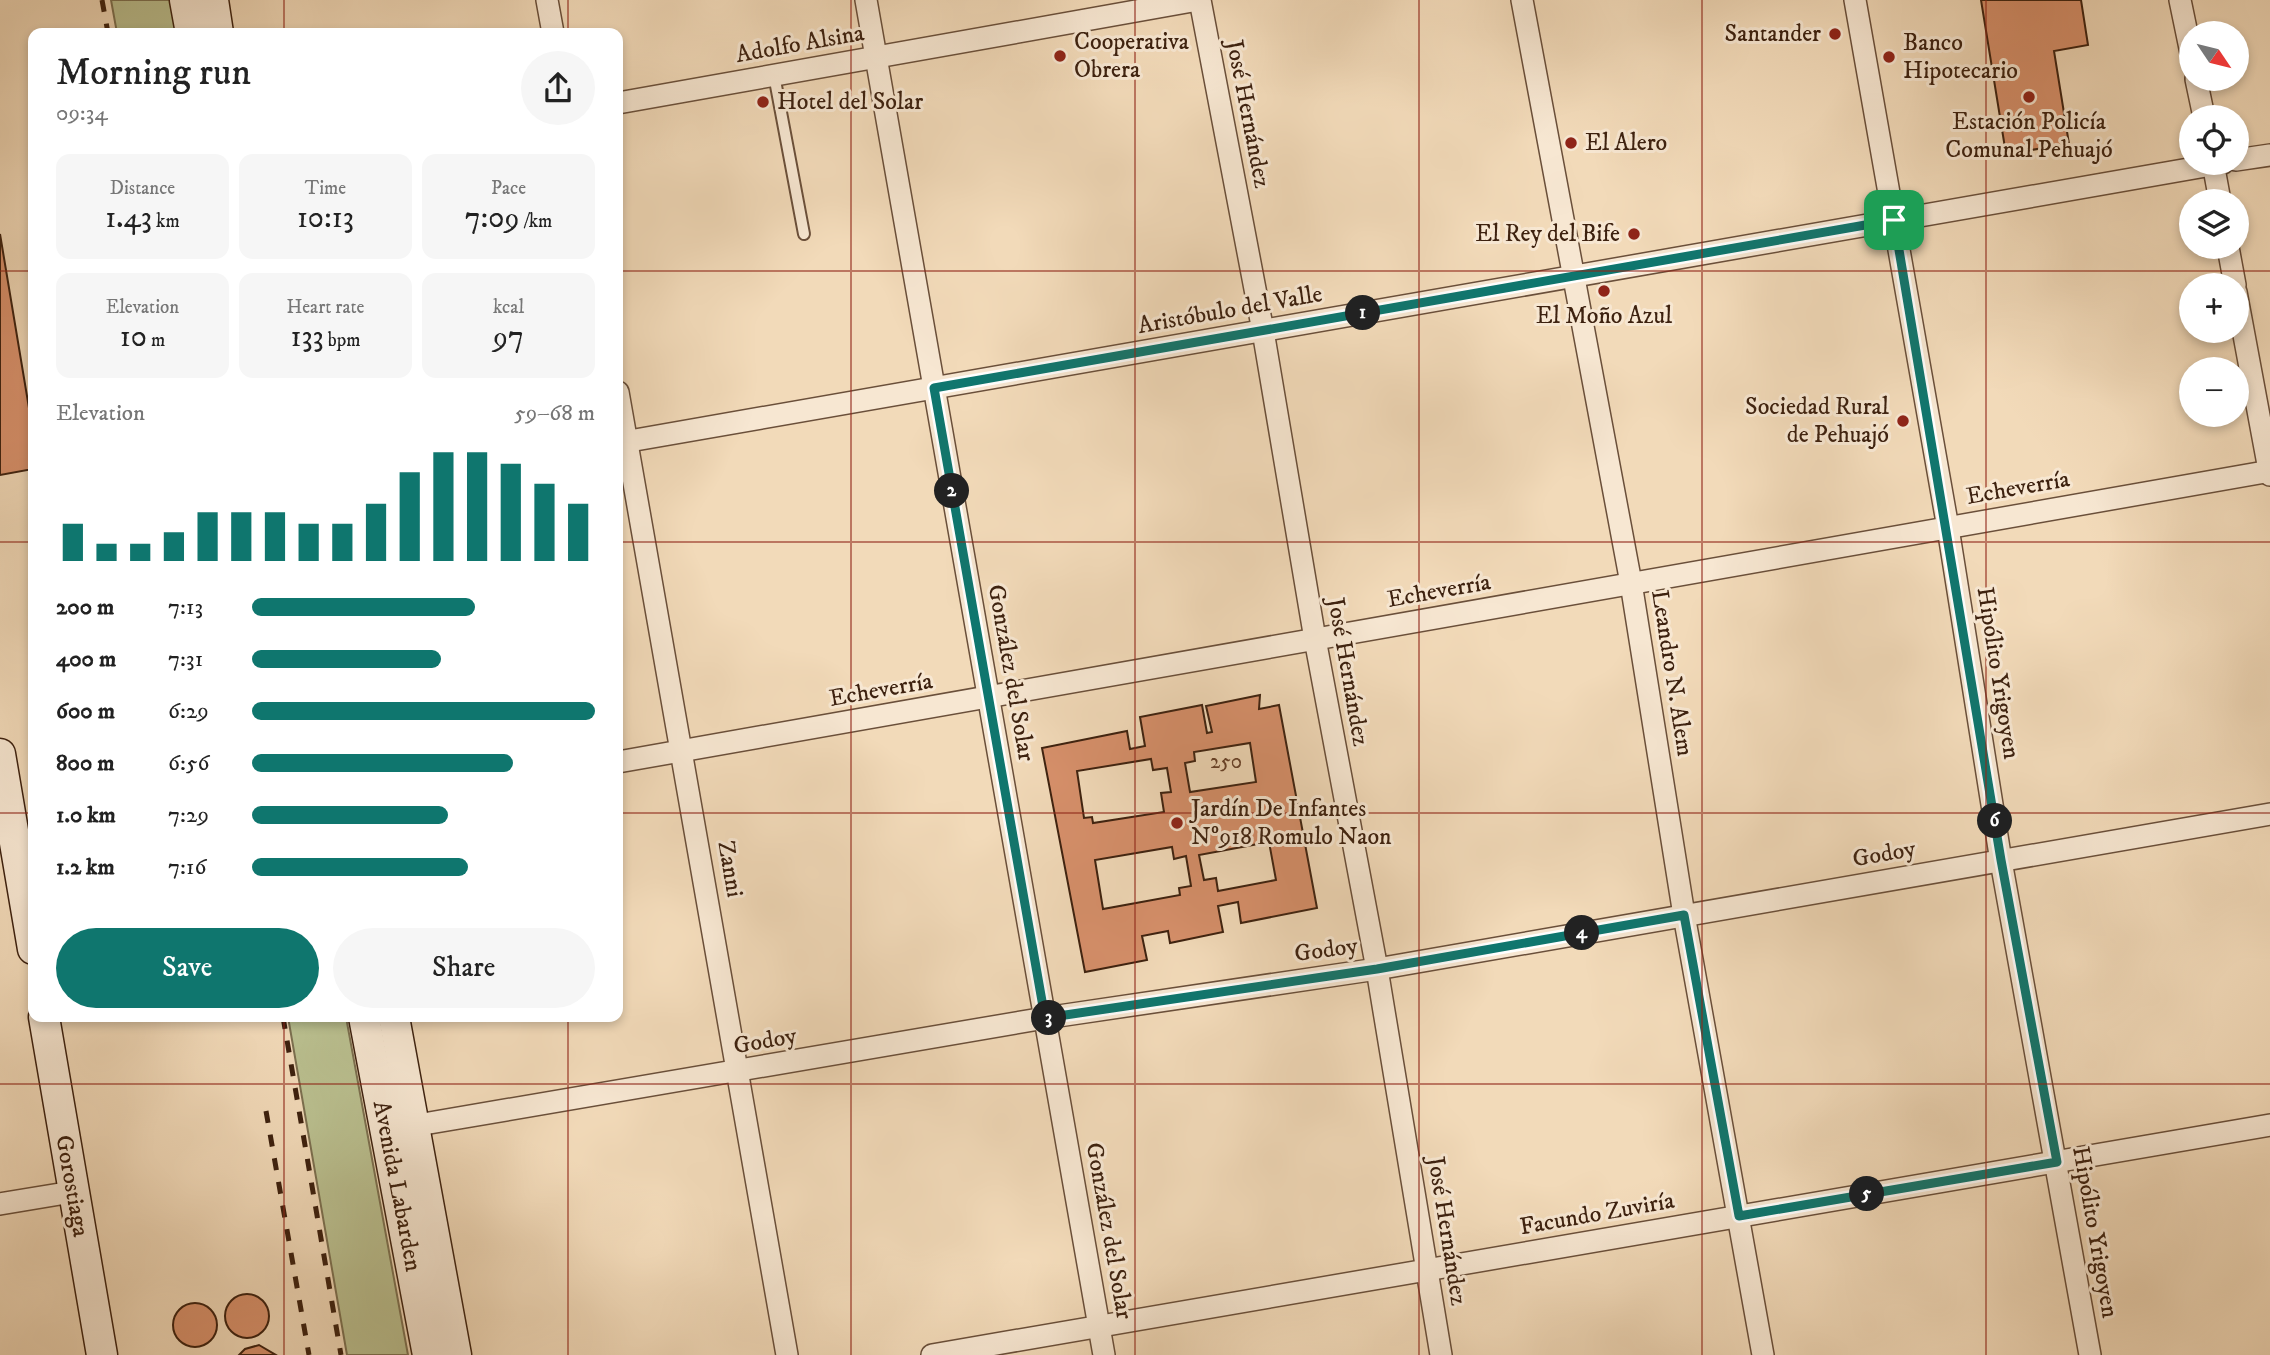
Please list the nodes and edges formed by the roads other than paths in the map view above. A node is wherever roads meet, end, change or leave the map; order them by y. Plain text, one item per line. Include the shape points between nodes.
1 (185, 0) edge
2 (213, 0) edge
3 (547, 0) edge
4 (866, 0) edge
5 (1199, 0) edge
6 (1522, 0) edge
7 (1855, 0) edge
8 (2180, 0) edge
9 (2184, 21) edge
10 (190, 28) edge
11 (217, 28) edge
12 (552, 28) edge
13 (876, 58) junction
14 (774, 75) junction
15 (623, 102) edge
16 (2270, 155) edge
17 (2249, 158) edge
18 (2179, 170) edge
19 (1894, 220) junction
20 (804, 234) dead end
21 (1576, 276) junction
22 (1263, 331) junction
23 (2246, 343) edge
24 (934, 388) junction
25 (623, 442) edge
26 (623, 447) edge
27 (2270, 472) edge
28 (1948, 528) junction
29 (1631, 583) junction
30 (1315, 639) junction
31 (988, 697) junction
32 (683, 751) junction
33 (0, 754) edge
34 (623, 761) edge
35 (2270, 814) edge
36 (2001, 860) junction
37 (18, 868) edge
38 (1684, 915) junction
39 (28, 922) edge
40 (1377, 969) junction
41 (1045, 1018) junction
42 (45, 1022) edge
43 (366, 1022) edge
44 (394, 1022) edge
45 (738, 1072) junction
46 (2270, 1125) edge
47 (400, 1128) junction
48 (2057, 1162) junction
49 (72, 1192) junction
50 (0, 1204) edge
51 (1739, 1216) junction
52 (1427, 1270) junction
53 (1098, 1326) junction
54 (102, 1355) edge
55 (428, 1355) edge
56 (456, 1355) edge
57 (787, 1355) edge
58 (932, 1355) edge
59 (1104, 1355) edge
60 (1441, 1355) edge
61 (1763, 1355) edge
62 (2090, 1355) edge

1 - 10 main road
2 - 11 main road
3 - 12 street
4 - 13 street, González del Solar
5 - 13 street, Adolfo Alsina
5 - 22 street, José Hernández
6 - 21 street, Leandro N. Alem
7 - 19 street, Hipólito Yrigoyen
8 - 9 street
13 - 14 street, Adolfo Alsina
13 - 24 street, González del Solar
14 - 15 street, Adolfo Alsina
14 - 20 lane
16 - 17 street
18 - 19 street, Aristóbulo del Valle
19 - 21 street, Aristóbulo del Valle
19 - 28 street, Hipólito Yrigoyen
21 - 22 street, Aristóbulo del Valle
21 - 29 street, Leandro N. Alem
22 - 24 street, Aristóbulo del Valle
22 - 30 street, José Hernández
23 - 27 street
24 - 25 street, Aristóbulo del Valle
24 - 31 street, González del Solar
26 - 32 street, Zanni
27 - 28 street, Echeverría
28 - 29 street, Echeverría
28 - 36 street, Hipólito Yrigoyen
29 - 30 street, Echeverría
29 - 38 street, Leandro N. Alem
30 - 31 street, Echeverría
30 - 40 street, José Hernández
31 - 32 street, Echeverría
31 - 41 street, González del Solar
32 - 34 street, Echeverría
32 - 45 street, Zanni
33 - 37 main road
35 - 36 street, Godoy
36 - 38 street, Godoy
36 - 48 street, Hipólito Yrigoyen
37 - 39 main road
38 - 40 street, Godoy
38 - 51 street, Leandro N. Alem
40 - 41 street, Godoy
40 - 52 street, José Hernández
41 - 45 street, Godoy
41 - 53 street, González del Solar
42 - 49 main road, Gorostiaga
43 - 47 main road, Avenida Labarden
44 - 47 main road, Avenida Labarden
45 - 47 street, Godoy
45 - 57 street, Zanni
46 - 48 street, Facundo Zuviría
47 - 55 main road, Avenida Labarden
47 - 56 main road, Avenida Labarden
48 - 51 street, Facundo Zuviría
48 - 62 street, Hipólito Yrigoyen
49 - 50 street
49 - 54 main road, Gorostiaga
51 - 52 street, Facundo Zuviría
51 - 61 street, Leandro N. Alem
52 - 53 street, Facundo Zuviría
52 - 60 street, José Hernández
53 - 58 street, Facundo Zuviría
53 - 59 street, González del Solar

